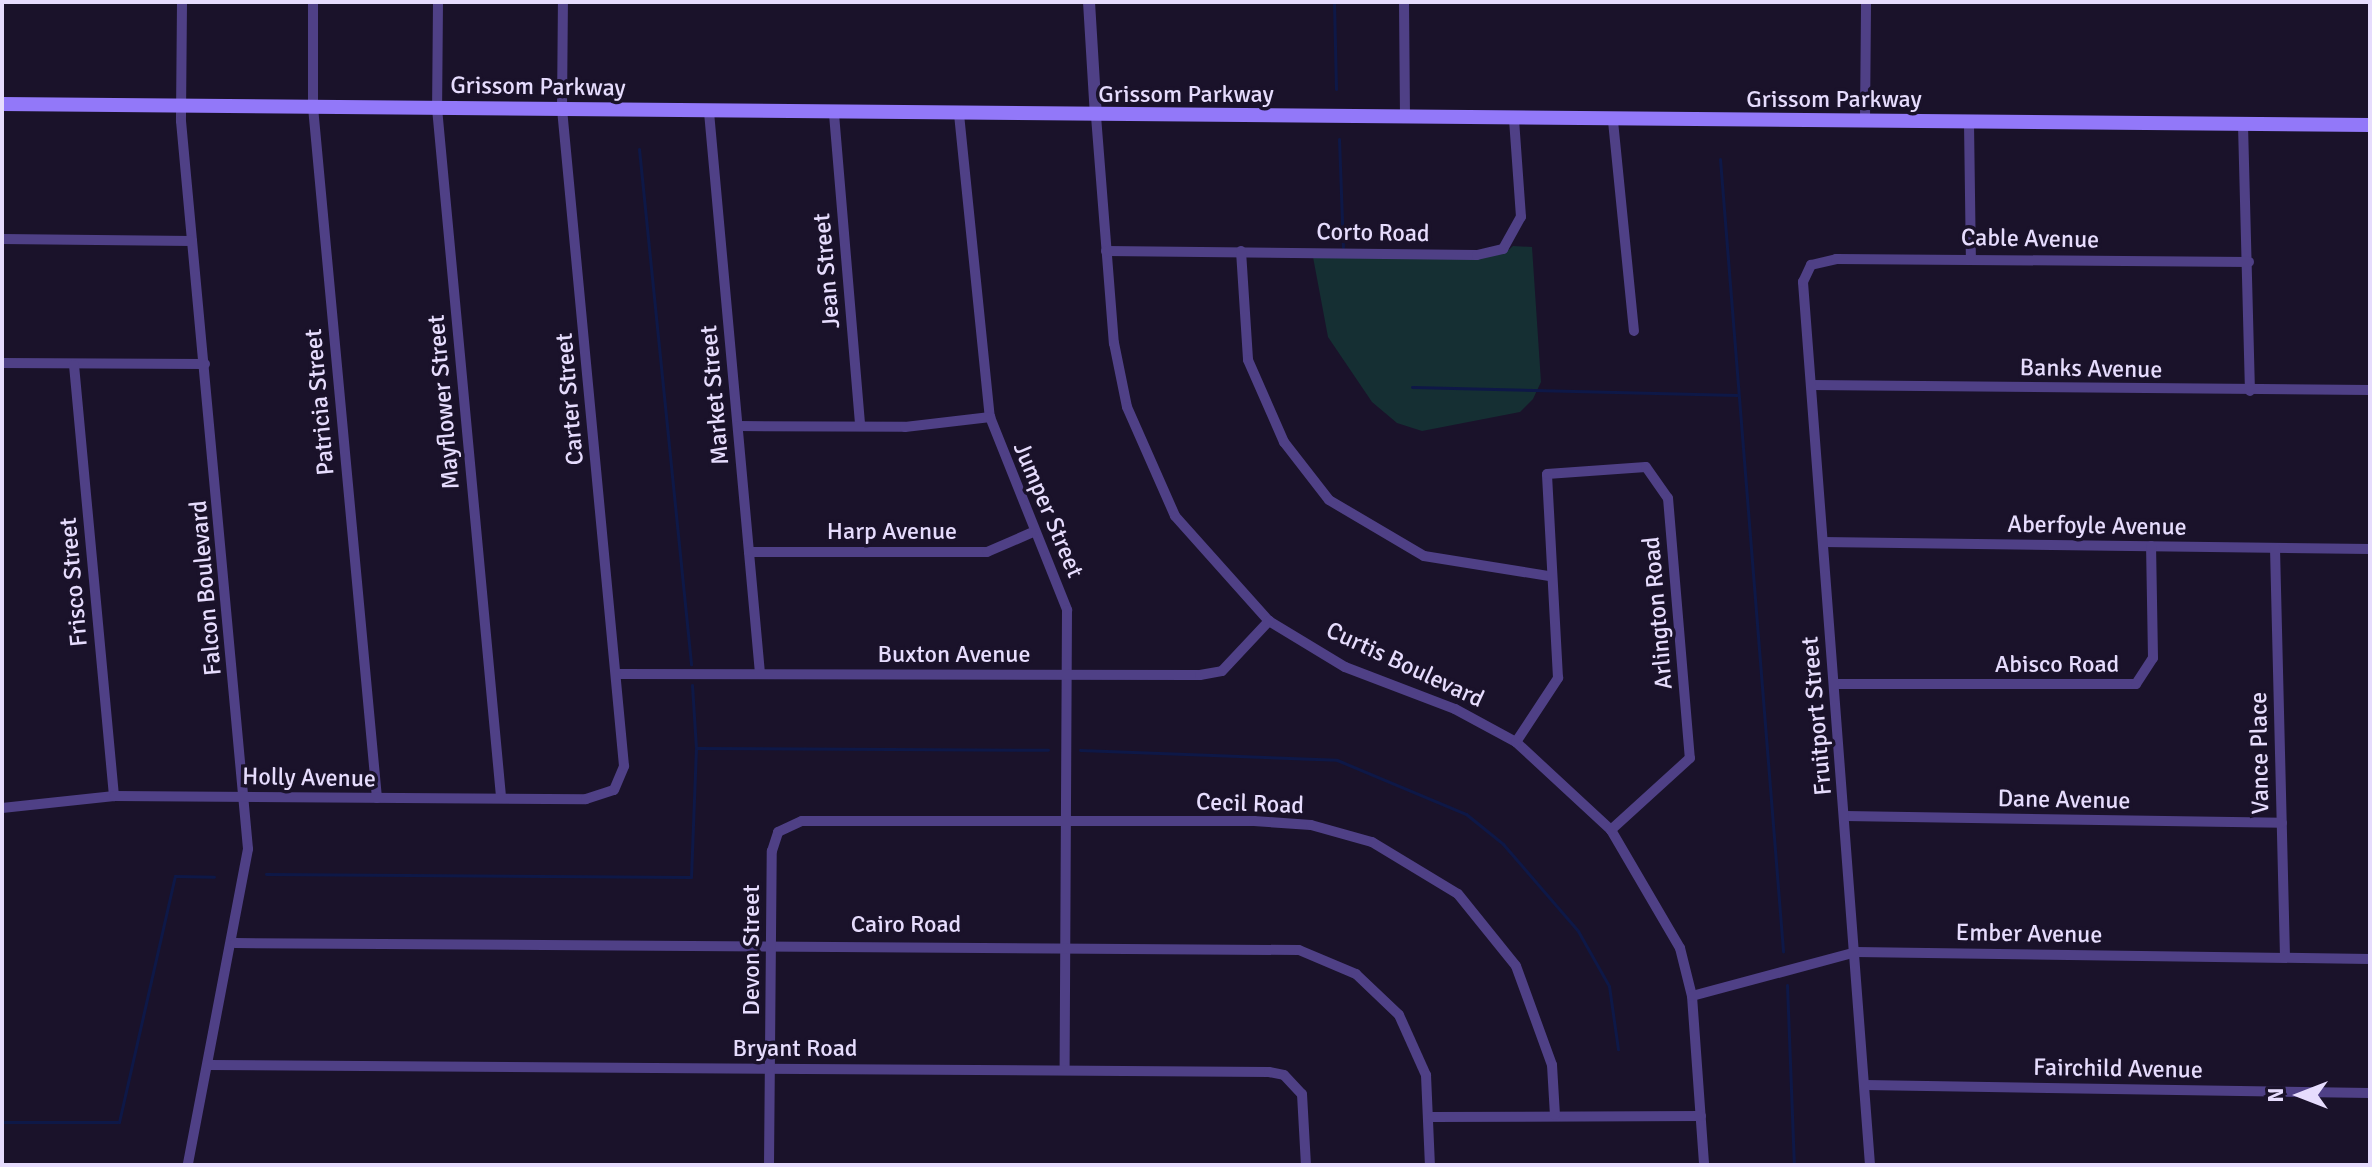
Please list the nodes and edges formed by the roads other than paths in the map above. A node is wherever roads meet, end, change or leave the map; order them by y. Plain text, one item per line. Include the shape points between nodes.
1 (182, 2) edge
2 (313, 2) edge
3 (438, 2) edge
4 (563, 2) edge
5 (1089, 2) edge
6 (1404, 2) edge
7 (1866, 2) edge
8 (2, 104) edge
9 (180, 105) junction
10 (313, 107) junction
11 (437, 108) junction
12 (562, 109) junction
13 (709, 112) junction
14 (834, 114) junction
15 (959, 114) junction
16 (1096, 116) junction
17 (1405, 118) junction
18 (1514, 120) junction
19 (1613, 121) junction
20 (1865, 121) junction
21 (1969, 123) junction
22 (2243, 125) junction
23 (2370, 125) edge
24 (2, 239) edge
25 (192, 241) junction
26 (1106, 251) junction
27 (1241, 251) junction
28 (1971, 258) junction
29 (2249, 262) junction
30 (1811, 265) joint
31 (1634, 331) dead end
32 (2, 363) edge
33 (205, 364) junction
34 (74, 365) junction
35 (1811, 385) junction
36 (2370, 390) edge
37 (2250, 391) junction
38 (990, 417) junction
39 (860, 425) junction
40 (738, 426) junction
41 (1031, 533) junction
42 (1823, 542) junction
43 (2151, 546) junction
44 (2275, 548) junction
45 (2370, 549) edge
46 (749, 552) junction
47 (1549, 576) junction
48 (1269, 621) junction
49 (616, 674) junction
50 (760, 674) junction
51 (1067, 675) junction
52 (1834, 684) junction
53 (1516, 742) junction
54 (614, 790) joint
55 (114, 796) junction
56 (245, 797) junction
57 (501, 797) junction
58 (377, 798) junction
59 (2, 808) edge
60 (1845, 816) junction
61 (1067, 822) junction
62 (2282, 823) junction
63 (1611, 830) junction
64 (778, 832) joint
65 (235, 943) junction
66 (773, 944) junction
67 (1066, 945) junction
68 (1856, 952) junction
69 (2285, 957) junction
70 (2370, 959) edge
71 (1692, 996) junction
72 (208, 1065) junction
73 (1065, 1068) junction
74 (770, 1069) junction
75 (1865, 1085) junction
76 (2370, 1093) edge
77 (1555, 1115) junction
78 (1701, 1116) junction
79 (1432, 1117) junction
80 (188, 1165) edge
81 (769, 1165) edge
82 (1306, 1165) edge
83 (1430, 1165) edge
84 (1704, 1165) edge
85 (1870, 1165) edge

1 - 9 street, Falcon Boulevard
2 - 10 street, Patricia Street
3 - 11 street, Mayflower Street
4 - 12 street, Carter Street
5 - 16 street, Curtis Boulevard
6 - 17 street
7 - 20 street
8 - 9 main road, Grissom Parkway
9 - 10 main road, Grissom Parkway
9 - 25 street, Falcon Boulevard
10 - 11 main road, Grissom Parkway
10 - 58 street, Patricia Street
11 - 12 main road, Grissom Parkway
11 - 57 street, Mayflower Street
12 - 13 main road, Grissom Parkway
12 - 49 street, Carter Street
13 - 14 main road, Grissom Parkway
13 - 40 street, Market Street
14 - 15 main road, Grissom Parkway
14 - 39 street, Jean Street
15 - 16 main road, Grissom Parkway
15 - 38 street, Jumper Street
16 - 17 main road, Grissom Parkway
16 - 26 street, Curtis Boulevard
17 - 18 main road, Grissom Parkway
18 - 19 main road, Grissom Parkway
18 - 27 street, Corto Road via 1521,217 1503,249 1477,255
19 - 20 main road, Grissom Parkway
19 - 31 street
20 - 21 main road, Grissom Parkway
21 - 22 main road, Grissom Parkway
21 - 28 street
22 - 23 main road, Grissom Parkway
22 - 29 street
24 - 25 street
25 - 33 street, Falcon Boulevard
26 - 27 street, Corto Road
26 - 48 street, Curtis Boulevard via 1114,343 1149,468 1212,564
27 - 47 street via 1248,360 1284,442 1329,500 1424,556
28 - 29 street, Cable Avenue
28 - 30 street, Cable Avenue
29 - 37 street
30 - 35 street, Fruitport Street via 1803,282
32 - 34 street
33 - 34 street
33 - 56 street, Falcon Boulevard
34 - 55 street, Frisco Street
35 - 37 street, Banks Avenue
35 - 42 street, Fruitport Street
36 - 37 street, Banks Avenue
38 - 39 street
38 - 41 street, Jumper Street
39 - 40 street
40 - 46 street, Market Street
41 - 46 street, Harp Avenue via 987,552
41 - 51 street, Jumper Street via 1067,610
42 - 43 street, Aberfoyle Avenue
42 - 52 street, Fruitport Street
43 - 44 street, Aberfoyle Avenue
43 - 52 street, Abisco Road via 2153,658 2136,684
44 - 45 street, Aberfoyle Avenue
44 - 62 street, Vance Place
46 - 50 street, Market Street
47 - 53 street via 1558,678
47 - 63 street, Arlington Road via 1547,474 1646,467 1668,498 1690,758
48 - 51 street, Buxton Avenue via 1222,671
48 - 53 street, Curtis Boulevard via 1345,667 1455,709
49 - 50 street, Buxton Avenue
49 - 54 street, Carter Street via 624,766
50 - 51 street, Buxton Avenue
51 - 61 street, Jumper Street
52 - 60 street, Fruitport Street
53 - 63 street, Curtis Boulevard
54 - 57 street, Holly Avenue via 586,799
55 - 56 street, Holly Avenue
55 - 59 street, Holly Avenue
56 - 58 street, Holly Avenue
56 - 65 street, Falcon Boulevard via 246,885
57 - 58 street, Holly Avenue
60 - 62 street, Dane Avenue
60 - 68 street, Fruitport Street
61 - 64 street, Cecil Road via 802,821
61 - 67 street, Jumper Street
61 - 77 street, Cecil Road via 1311,825 1420,865 1458,894 1516,966 1552,1065
62 - 69 street, Vance Place
63 - 71 street, Curtis Boulevard via 1662,911
64 - 66 street, Devon Street
65 - 66 street, Cairo Road
65 - 72 street, Falcon Boulevard
66 - 67 street, Cairo Road
66 - 74 street, Devon Street
67 - 73 street, Jumper Street
67 - 79 street, Cairo Road via 1266,947 1333,961 1399,1015 1426,1075
68 - 69 street, Ember Avenue
68 - 71 street, Ember Avenue
68 - 75 street, Fruitport Street
69 - 70 street, Ember Avenue
71 - 78 street, Curtis Boulevard
72 - 74 street, Bryant Road
72 - 80 street, Falcon Boulevard
73 - 74 street, Bryant Road
73 - 82 street, Bryant Road via 1284,1075 1302,1094
74 - 81 street, Devon Street
75 - 76 street, Fairchild Avenue
75 - 85 street, Fruitport Street
77 - 78 street
77 - 79 street
78 - 84 street, Curtis Boulevard
79 - 83 street, Cairo Road

